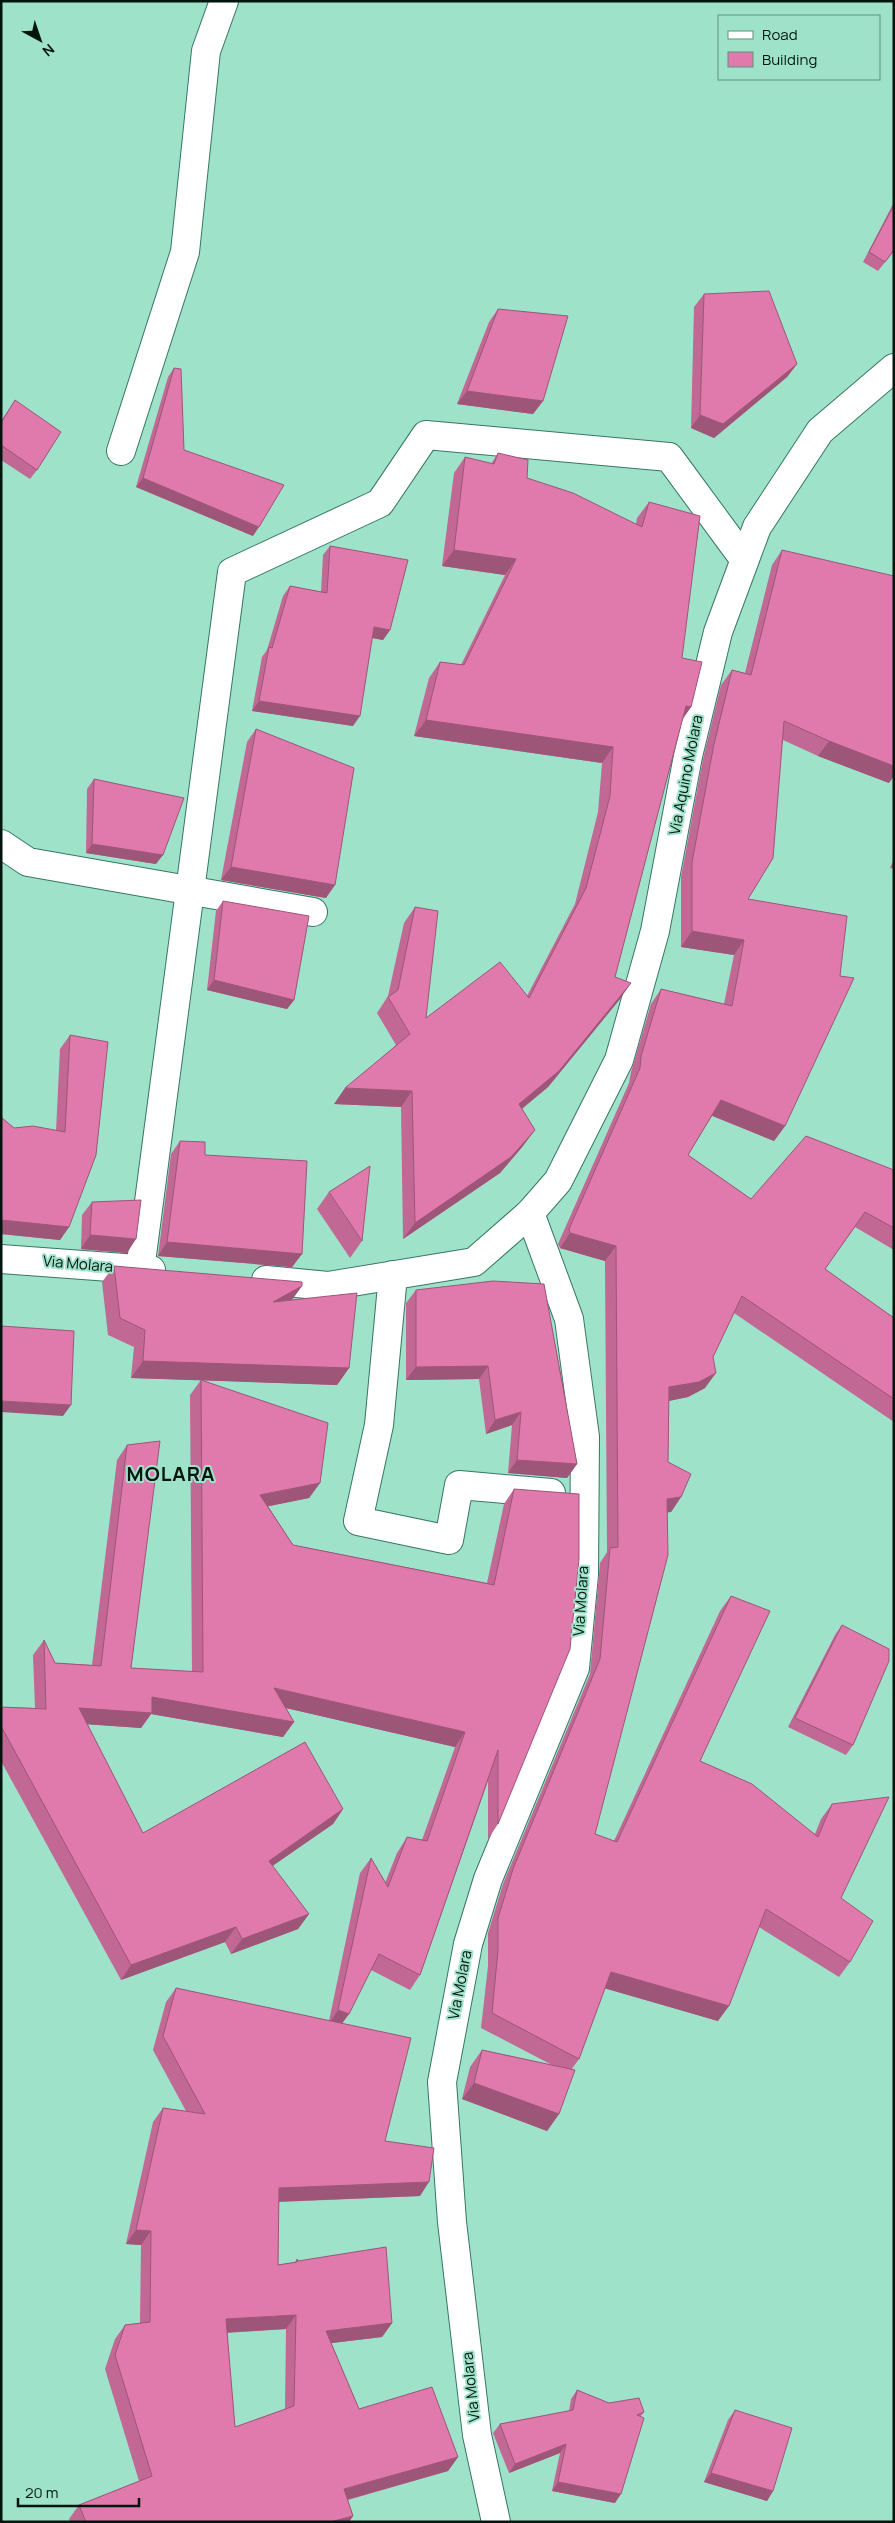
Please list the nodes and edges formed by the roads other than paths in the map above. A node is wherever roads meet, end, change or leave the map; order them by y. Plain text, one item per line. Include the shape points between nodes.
1 (224, 1) edge
2 (894, 368) edge
3 (121, 451) dead end
4 (744, 559) junction
5 (1, 844) edge
6 (190, 891) junction
7 (313, 912) dead end
8 (530, 1213) junction
9 (1, 1259) edge
10 (140, 1270) junction
11 (180, 1273) edge
12 (393, 1275) junction
13 (239, 1278) edge
14 (585, 1495) junction
15 (496, 2522) edge

1 - 3 street via 206,51 185,252
2 - 4 street, Via Aquino Molara via 820,431 757,527
4 - 6 street via 669,457 426,434 380,503 232,572
4 - 8 street, Via Aquino Molara via 718,632 688,756 655,931 619,1060 558,1181
5 - 6 street via 28,862
6 - 7 street
6 - 10 street
8 - 12 street via 474,1262
8 - 14 street, Via Molara via 569,1318 585,1437
9 - 10 street, Via Molara
10 - 11 street, Via Molara
12 - 13 street via 328,1286
12 - 14 street via 379,1425 358,1521 449,1540 459,1485
14 - 15 street, Via Molara via 584,1575 575,1668 488,1879 468,1944 442,2082 452,2222 477,2435

